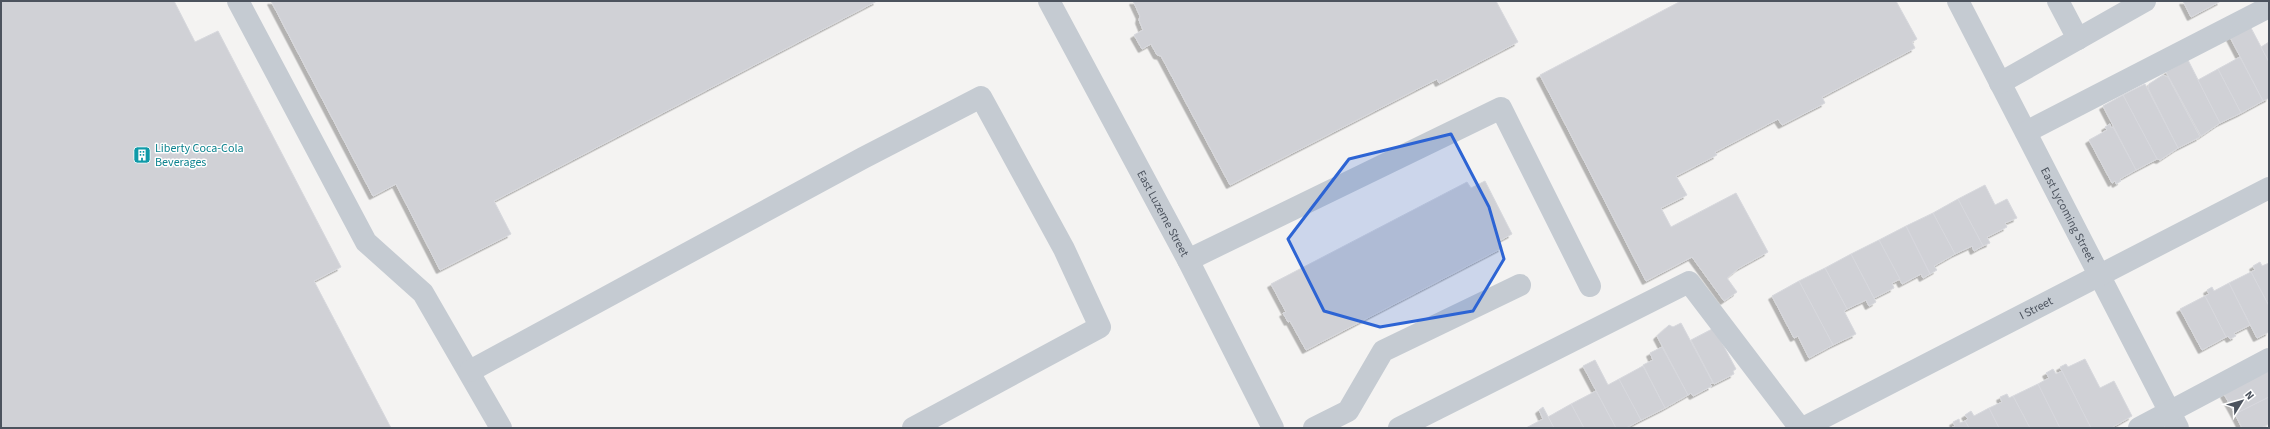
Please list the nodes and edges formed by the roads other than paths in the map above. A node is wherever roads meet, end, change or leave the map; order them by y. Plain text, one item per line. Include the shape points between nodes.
1 (238, 1) edge
2 (1050, 1) edge
3 (1958, 1) edge
4 (2058, 1) edge
5 (2145, 1) edge
6 (2269, 7) edge
7 (2078, 39) junction
8 (2000, 83) junction
9 (2026, 132) junction
10 (2269, 188) edge
11 (1188, 260) junction
12 (2100, 276) junction
13 (1520, 285) dead end
14 (1590, 286) dead end
15 (2269, 359) edge
16 (470, 371) junction
17 (2174, 420) edge
18 (501, 428) edge
19 (913, 428) edge
20 (1273, 428) edge
21 (1314, 428) edge
22 (1399, 428) edge
23 (1800, 428) edge
24 (1803, 428) edge
25 (2138, 428) edge

1 - 16 street via 366,242 423,293
2 - 11 street, East Luzerne Street
3 - 8 street, East Lycoming Street
4 - 7 street
5 - 7 street
6 - 9 street
7 - 8 street
8 - 9 street, East Lycoming Street
9 - 12 street, East Lycoming Street
10 - 12 street, I Street
11 - 14 street via 1501,108
11 - 20 street, East Luzerne Street
12 - 17 street, East Lycoming Street
12 - 24 street, I Street
13 - 21 street via 1383,351 1348,411
15 - 17 street
16 - 18 street
16 - 19 street via 863,158 982,97 1064,249 1100,327
17 - 25 street
22 - 23 street via 1689,282

